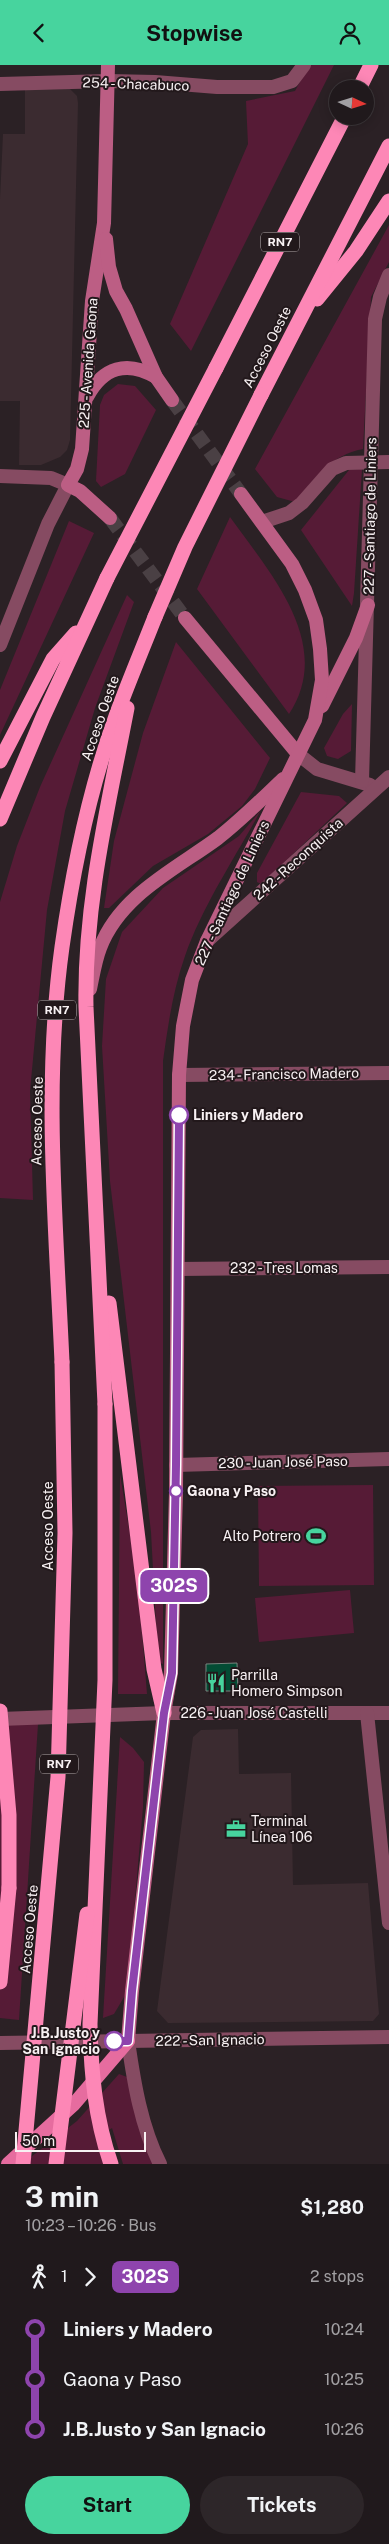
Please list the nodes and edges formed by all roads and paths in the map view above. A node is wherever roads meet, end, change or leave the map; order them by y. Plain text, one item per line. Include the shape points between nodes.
1 (108, 65) edge
2 (304, 65) edge
3 (366, 65) edge
4 (371, 65) edge
5 (361, 80) edge
6 (363, 80) edge
7 (108, 81) junction
8 (0, 84) edge
9 (340, 125) edge
10 (389, 146) edge
11 (389, 201) edge
12 (104, 223) junction
13 (389, 275) edge
14 (296, 326) junction
15 (156, 377) junction
16 (85, 400) junction
17 (172, 400) tunnel mouth
18 (371, 462) junction
19 (389, 462) edge
20 (0, 476) edge
21 (68, 485) junction
22 (241, 493) tunnel mouth
23 (110, 518) tunnel mouth
24 (262, 522) junction
25 (368, 605) junction
26 (88, 618) junction
27 (186, 618) tunnel mouth
28 (0, 645) edge
29 (135, 667) junction
30 (315, 720) junction
31 (298, 754) junction
32 (0, 761) edge
33 (288, 774) junction
34 (389, 777) edge
35 (362, 781) junction
36 (375, 788) junction
37 (0, 819) edge
38 (207, 941) junction
39 (86, 1007) junction
40 (389, 1073) edge
41 (179, 1075) junction
42 (94, 1177) junction
43 (389, 1267) edge
44 (178, 1269) junction
45 (389, 1459) edge
46 (176, 1465) junction
47 (0, 1711) edge
48 (164, 1713) junction
49 (366, 1713) junction
50 (389, 1713) edge
51 (0, 1719) edge
52 (96, 1853) junction
53 (389, 1923) edge
54 (0, 1982) edge
55 (389, 2037) edge
56 (128, 2041) junction
57 (0, 2043) edge
58 (8, 2164) edge
59 (23, 2164) edge
60 (56, 2164) edge
61 (111, 2164) edge
62 (160, 2164) edge

1 - 7 main road, 225 - Avenida Gaona
2 - 7 street, 254 - Chacabuco via 292,81 273,87
3 - 5 highway
4 - 6 highway
7 - 8 street, 254 - Chacabuco
7 - 12 main road, 225 - Avenida Gaona
9 - 26 highway, RN7, bridge
10 - 14 highway, Acceso Oeste / RN7
11 - 14 highway via 356,251
12 - 15 main road via 116,291
12 - 16 main road, 225 - Avenida Gaona via 92,301
13 - 18 street, 227 - Santiago de Liniers via 375,319
14 - 29 highway, Acceso Oeste / RN7, bridge via 185,547
15 - 16 main road via 130,367 116,369 103,375
15 - 17 main road
16 - 21 main road, 225 - Avenida Gaona via 82,449 77,469
18 - 19 street
18 - 24 street via 346,463 332,469 289,513
18 - 25 street, 227 - Santiago de Liniers
20 - 21 street via 51,478
21 - 23 main road via 80,491
21 - 28 street, 225 - Avenida Gaona via 48,524
22 - 24 main road, 227 - Santiago de Liniers
24 - 30 main road, 227 - Santiago de Liniers via 292,564 316,620 322,680
25 - 30 main road
25 - 35 street, 227 - Santiago de Liniers
26 - 32 highway via 53,659
26 - 37 highway, RN7
27 - 31 main road
29 - 39 highway via 95,876 86,944
29 - 59 highway, Acceso Oeste / RN7, bridge via 115,718 90,801 76,864 62,948 54,1043 53,1167 62,1362 65,1533 58,1777
30 - 31 main road, 227 - Santiago de Liniers
31 - 33 main road, 227 - Santiago de Liniers
31 - 35 street via 317,769
33 - 38 main road, 227 - Santiago de Liniers
33 - 39 main road via 218,837 156,880 126,908 100,947
34 - 36 street, 242 - Reconquista
35 - 36 street
36 - 38 street, 242 - Reconquista
38 - 41 main road, 227 - Santiago de Liniers via 192,980 183,1025
39 - 42 highway
40 - 41 street, 234 - Francisco Madero
41 - 44 main road, 227 - Santiago de Liniers
42 - 48 highway via 154,1669
42 - 52 highway, bridge via 105,1404 105,1680
43 - 44 street, 232 - Tres Lomas
44 - 46 main road, 227 - Santiago de Liniers
45 - 46 street, 230 - Juan José Paso
46 - 48 main road, 227 - Santiago de Liniers via 172,1673
47 - 54 highway, Acceso Oeste, bridge via 9,1815 9,1888
48 - 49 street, 226 - Juan José Castelli
48 - 51 street, 226 - Juan José Castelli
48 - 56 main road, 227 - Santiago de Liniers
49 - 50 street, 226 - Juan José Castelli
49 - 53 street
52 - 60 highway, bridge via 76,1986
52 - 61 highway, bridge via 91,2071 97,2115
55 - 56 street, 222 - San Ignacio
56 - 57 street, 222 - San Ignacio
56 - 58 main road via 74,2104
56 - 62 street via 143,2119

